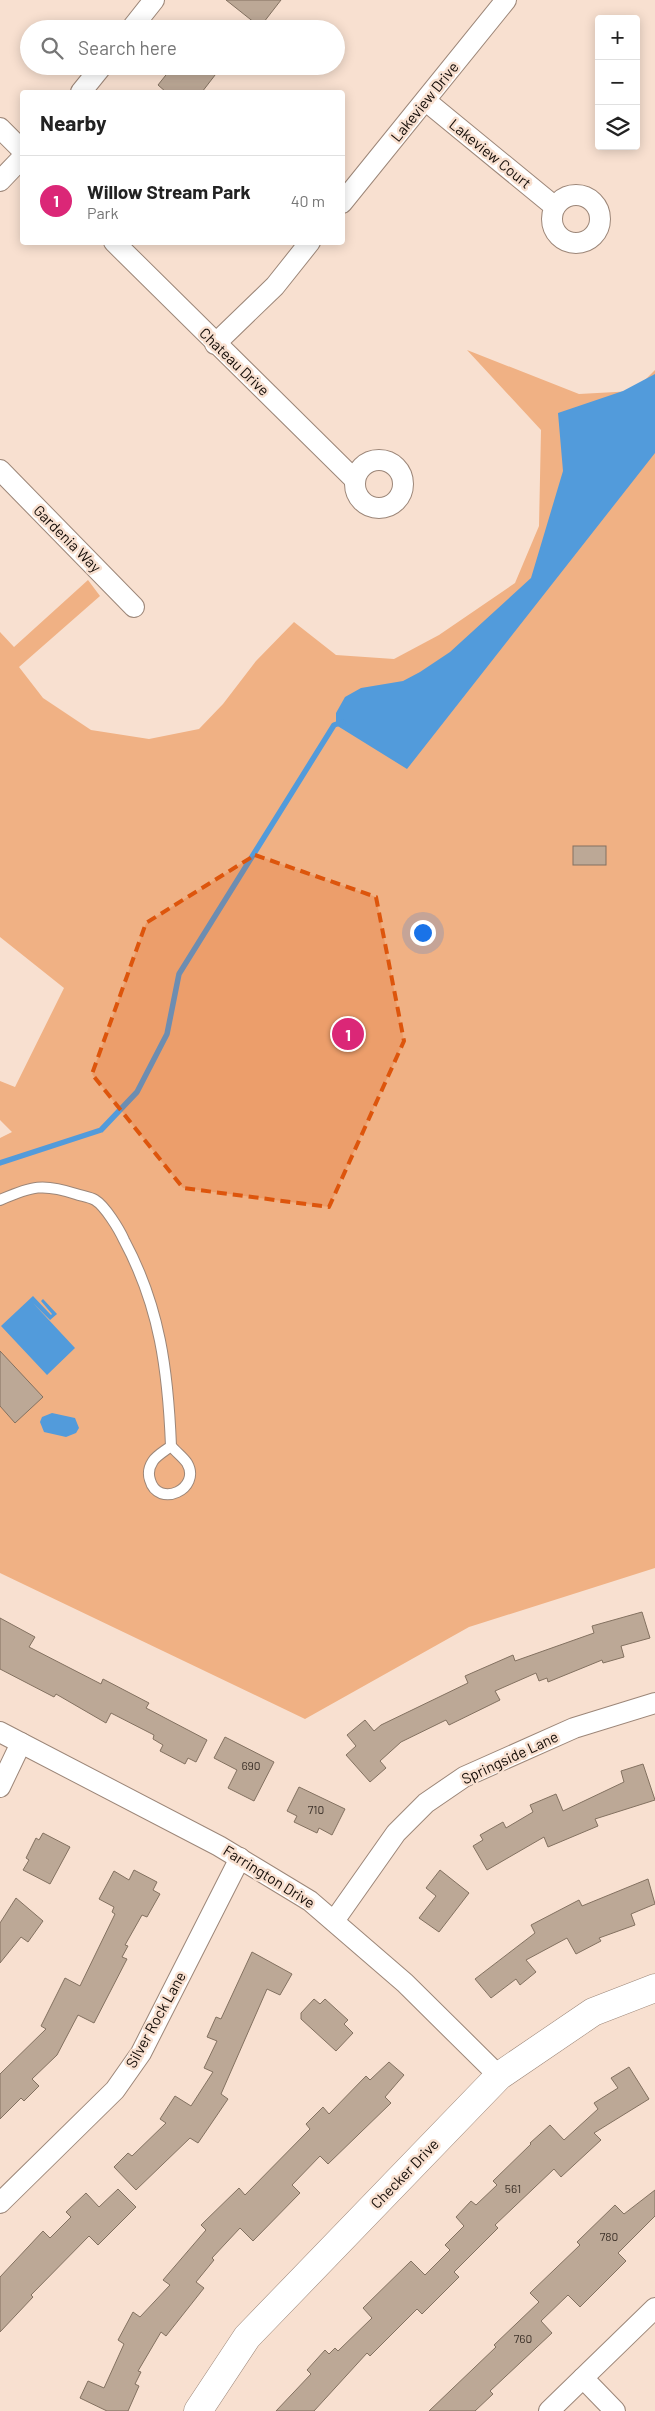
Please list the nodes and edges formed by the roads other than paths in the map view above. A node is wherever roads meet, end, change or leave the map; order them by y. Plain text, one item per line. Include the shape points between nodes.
1 (154, 0) edge
2 (506, 0) edge
3 (139, 20) edge
4 (94, 75) edge
5 (82, 90) edge
6 (426, 101) junction
7 (0, 128) edge
8 (20, 148) edge
9 (20, 160) edge
10 (0, 181) edge
11 (345, 199) edge
12 (554, 206) dead end
13 (117, 245) edge
14 (308, 245) edge
15 (215, 344) junction
16 (0, 470) edge
17 (355, 480) dead end
18 (134, 607) dead end
19 (0, 1200) edge
20 (171, 1446) junction
21 (655, 1703) edge
22 (0, 1732) edge
23 (21, 1743) junction
24 (0, 1787) edge
25 (240, 1858) junction
26 (334, 1921) junction
27 (655, 1988) edge
28 (499, 2076) junction
29 (0, 2203) edge
30 (655, 2308) edge
31 (583, 2378) junction
32 (198, 2411) edge
33 (549, 2411) edge
34 (615, 2411) edge

1 - 3 street
2 - 6 street, Lakeview Drive
4 - 5 street
6 - 11 street, Lakeview Drive
6 - 12 street, Lakeview Court
7 - 8 street
9 - 10 street
13 - 15 street, Chateau Drive
14 - 15 street via 275,286
15 - 17 street, Chateau Drive
16 - 18 street, Gardenia Way
19 - 20 lane via 45,1185 55,1187 96,1200 118,1228 148,1290 159,1331 166,1364
20 - 20 lane via 152,1463 149,1472 155,1490 168,1495 182,1490 190,1478 188,1464
21 - 26 street, Springside Lane via 574,1728 464,1777 426,1803 396,1833
22 - 23 street, Farrington Drive
23 - 24 street
23 - 25 street, Farrington Drive
25 - 26 street, Farrington Drive via 310,1901
25 - 29 street, Silver Rock Lane via 141,2053 115,2090
26 - 28 street, Farrington Drive via 405,1983
27 - 28 street, Checker Drive via 592,2012
28 - 32 street, Checker Drive via 247,2337
30 - 31 street
31 - 33 street
31 - 34 street

